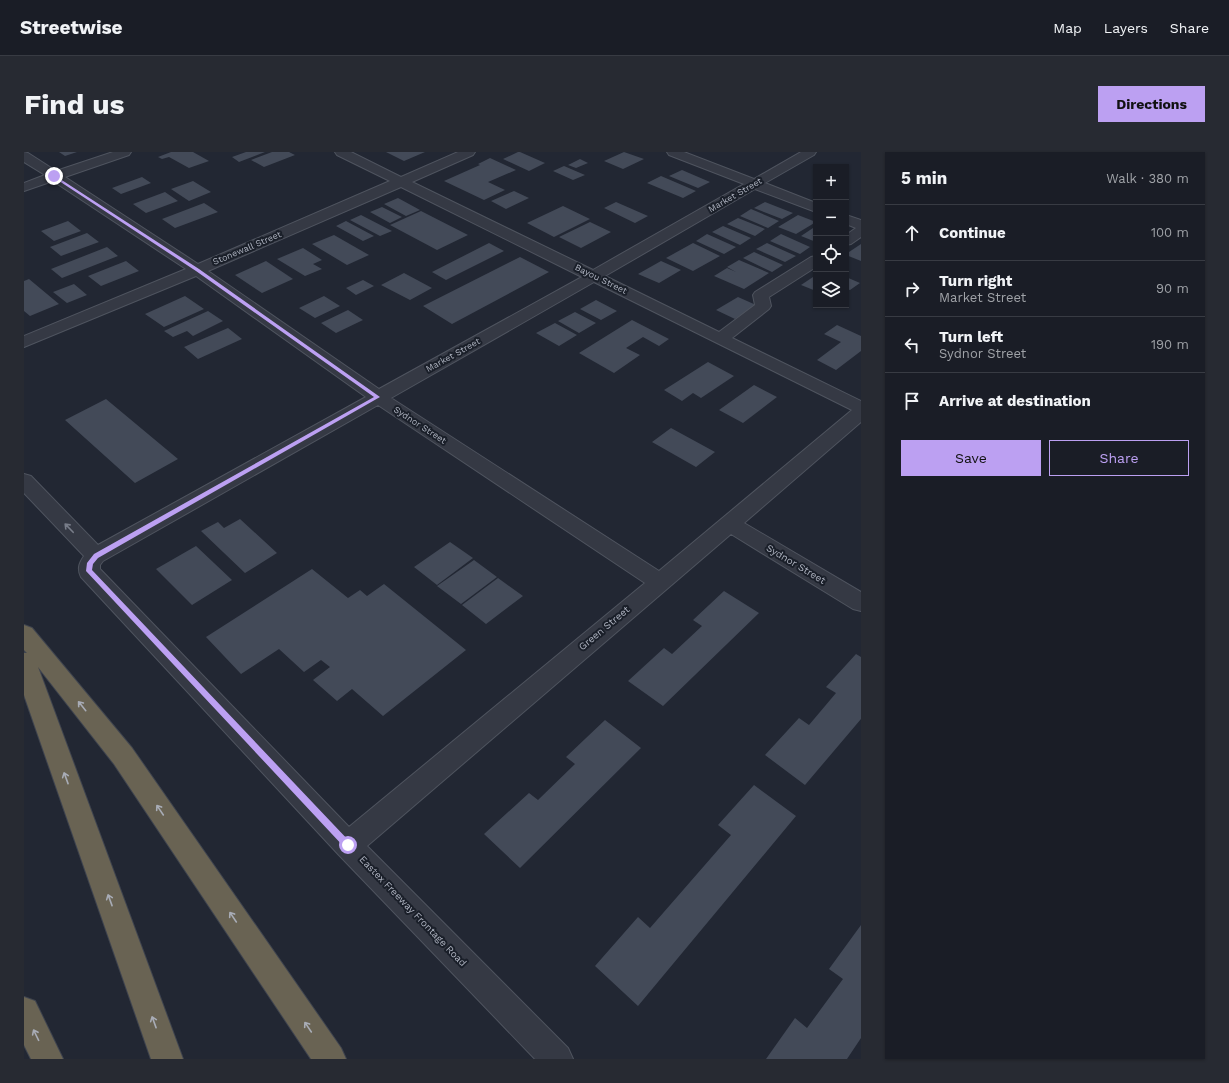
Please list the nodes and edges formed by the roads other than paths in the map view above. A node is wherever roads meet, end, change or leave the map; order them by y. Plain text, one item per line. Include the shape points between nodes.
1 (125, 152) edge
2 (341, 152) edge
3 (469, 152) edge
4 (673, 152) edge
5 (810, 152) edge
6 (24, 156) edge
7 (54, 176) junction
8 (402, 181) junction
9 (756, 184) junction
10 (24, 187) edge
11 (813, 207) edge
12 (849, 220) edge
13 (861, 225) edge
14 (861, 231) edge
15 (849, 239) edge
16 (813, 262) edge
17 (197, 270) junction
18 (594, 276) junction
19 (721, 338) junction
20 (24, 342) edge
21 (378, 397) junction
22 (861, 408) edge
23 (861, 412) edge
24 (24, 481) edge
25 (731, 524) junction
26 (96, 556) junction
27 (660, 582) junction
28 (861, 603) edge
29 (24, 634) edge
30 (24, 662) edge
31 (348, 845) junction
32 (24, 1012) edge
33 (47, 1059) edge
34 (167, 1059) edge
35 (330, 1059) edge
36 (558, 1059) edge

1 - 7 street
2 - 8 street, Bayou Street
3 - 8 street, Stonewall Street
4 - 9 street
5 - 9 street, Market Street
6 - 7 street, Sydnor Street
7 - 10 street
7 - 17 street, Sydnor Street
8 - 17 street, Stonewall Street
8 - 18 street, Bayou Street
9 - 11 street
9 - 18 street, Market Street
12 - 13 street
14 - 15 street
16 - 19 street via 761,295 763,306
17 - 20 street, Stonewall Street
17 - 21 street, Sydnor Street
18 - 19 street, Bayou Street
18 - 21 street, Market Street
19 - 22 street, Bayou Street
21 - 26 street, Market Street
21 - 27 street, Sydnor Street
23 - 25 street, Green Street
26 -> 24 street
25 - 27 street, Green Street
25 - 28 street, Sydnor Street
26 - 31 street, Eastex Freeway Frontage Road via 90,563 89,571
27 - 31 street, Green Street
35 -> 29 highway via 123,756
34 -> 30 highway
31 - 36 street, Eastex Freeway Frontage Road
33 -> 32 highway

